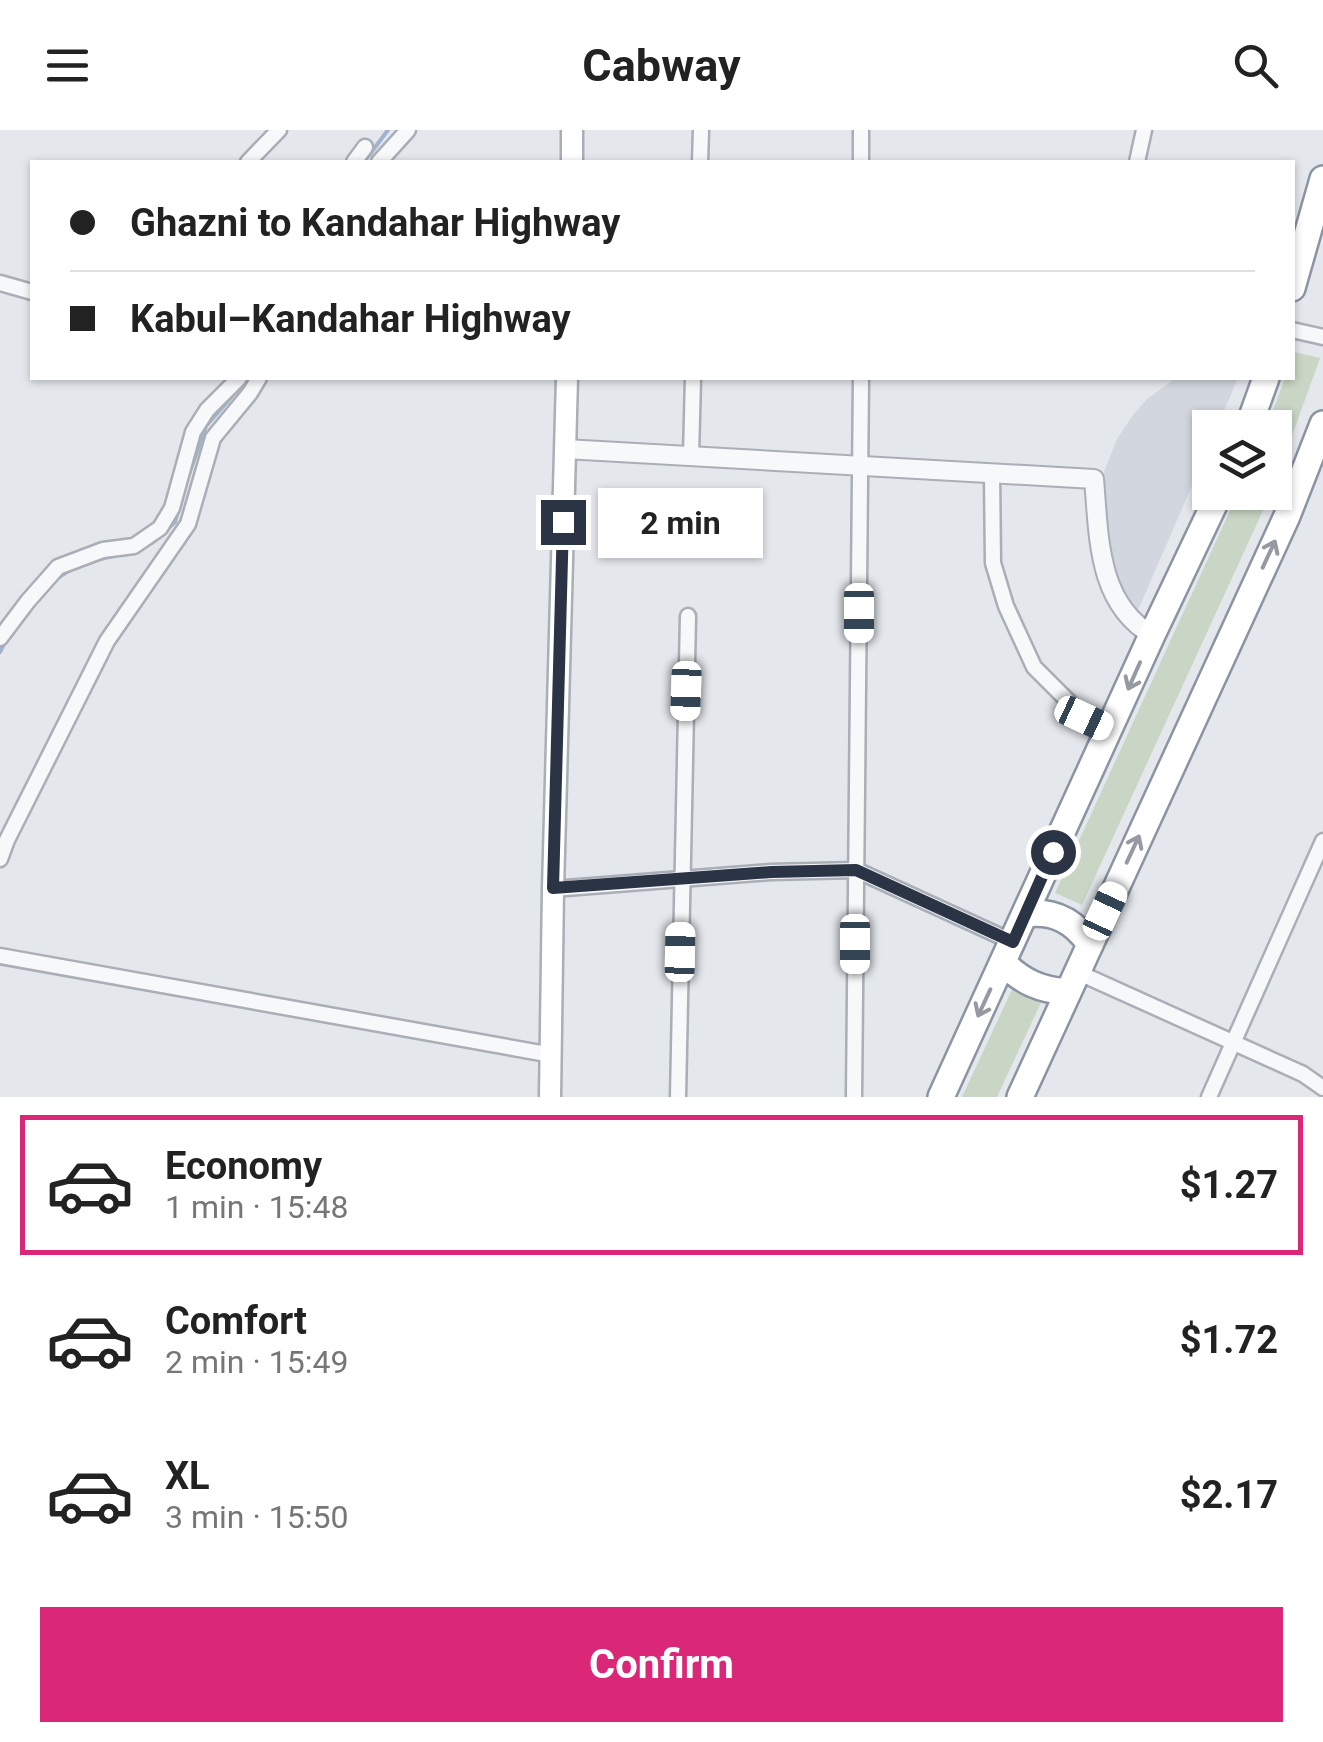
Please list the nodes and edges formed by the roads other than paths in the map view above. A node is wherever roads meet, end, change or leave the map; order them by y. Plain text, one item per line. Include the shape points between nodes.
1 (279, 130) edge
2 (408, 130) edge
3 (572, 130) edge
4 (701, 130) edge
5 (861, 130) edge
6 (1144, 130) edge
7 (365, 146) dead end
8 (250, 160) edge
9 (355, 160) edge
10 (381, 160) edge
11 (572, 160) edge
12 (700, 160) edge
13 (861, 160) edge
14 (1137, 160) edge
15 (1323, 179) edge
16 (1301, 222) edge
17 (1295, 266) edge
18 (0, 283) edge
19 (30, 291) edge
20 (1295, 331) edge
21 (1323, 337) edge
22 (237, 380) edge
23 (259, 380) edge
24 (567, 380) edge
25 (693, 380) edge
26 (861, 380) edge
27 (1265, 380) edge
28 (1254, 410) edge
29 (1323, 424) edge
30 (565, 449) junction
31 (691, 456) junction
32 (860, 466) junction
33 (992, 474) junction
34 (1211, 510) edge
35 (688, 616) dead end
36 (1152, 635) junction
37 (0, 638) edge
38 (1110, 729) junction
39 (1323, 842) edge
40 (0, 859) edge
41 (856, 870) junction
42 (681, 879) junction
43 (553, 888) junction
44 (1025, 914) junction
45 (1090, 944) junction
46 (1008, 952) junction
47 (0, 956) edge
48 (1072, 982) junction
49 (1234, 1042) junction
50 (552, 1055) junction
51 (1323, 1088) edge
52 (550, 1097) edge
53 (678, 1097) edge
54 (854, 1097) edge
55 (941, 1097) edge
56 (1020, 1097) edge
57 (1209, 1097) edge

1 - 8 street
2 - 10 street
3 - 11 main road
4 - 12 street
5 - 13 street
6 - 14 street
7 - 9 street
15 - 16 highway
16 - 17 highway
18 - 19 street
20 - 21 street
22 - 37 street via 192,432 172,508 160,528 134,546 58,567
23 - 40 street via 213,438 188,524 107,642
24 - 30 main road
25 - 31 street
26 - 32 street
27 - 28 highway
45 -> 29 highway
30 - 31 street
30 - 43 main road
31 - 32 street
32 - 33 street
32 - 41 street
33 - 36 street via 1094,479 1102,556 1115,598
33 - 38 street via 993,564 1034,667 1084,718
34 - 36 highway
35 - 42 street
36 -> 38 highway
38 - 44 highway
39 - 49 street
41 - 42 street
41 - 46 street
41 - 54 street
42 - 43 street
42 - 53 street
43 - 50 main road
44 - 45 highway via 1055,915
44 - 46 highway
45 - 48 highway
46 - 48 highway via 1017,976 1034,986
46 -> 55 highway
47 - 50 street
48 - 49 street
48 - 56 highway
49 - 51 street
49 - 57 street
50 - 52 main road

